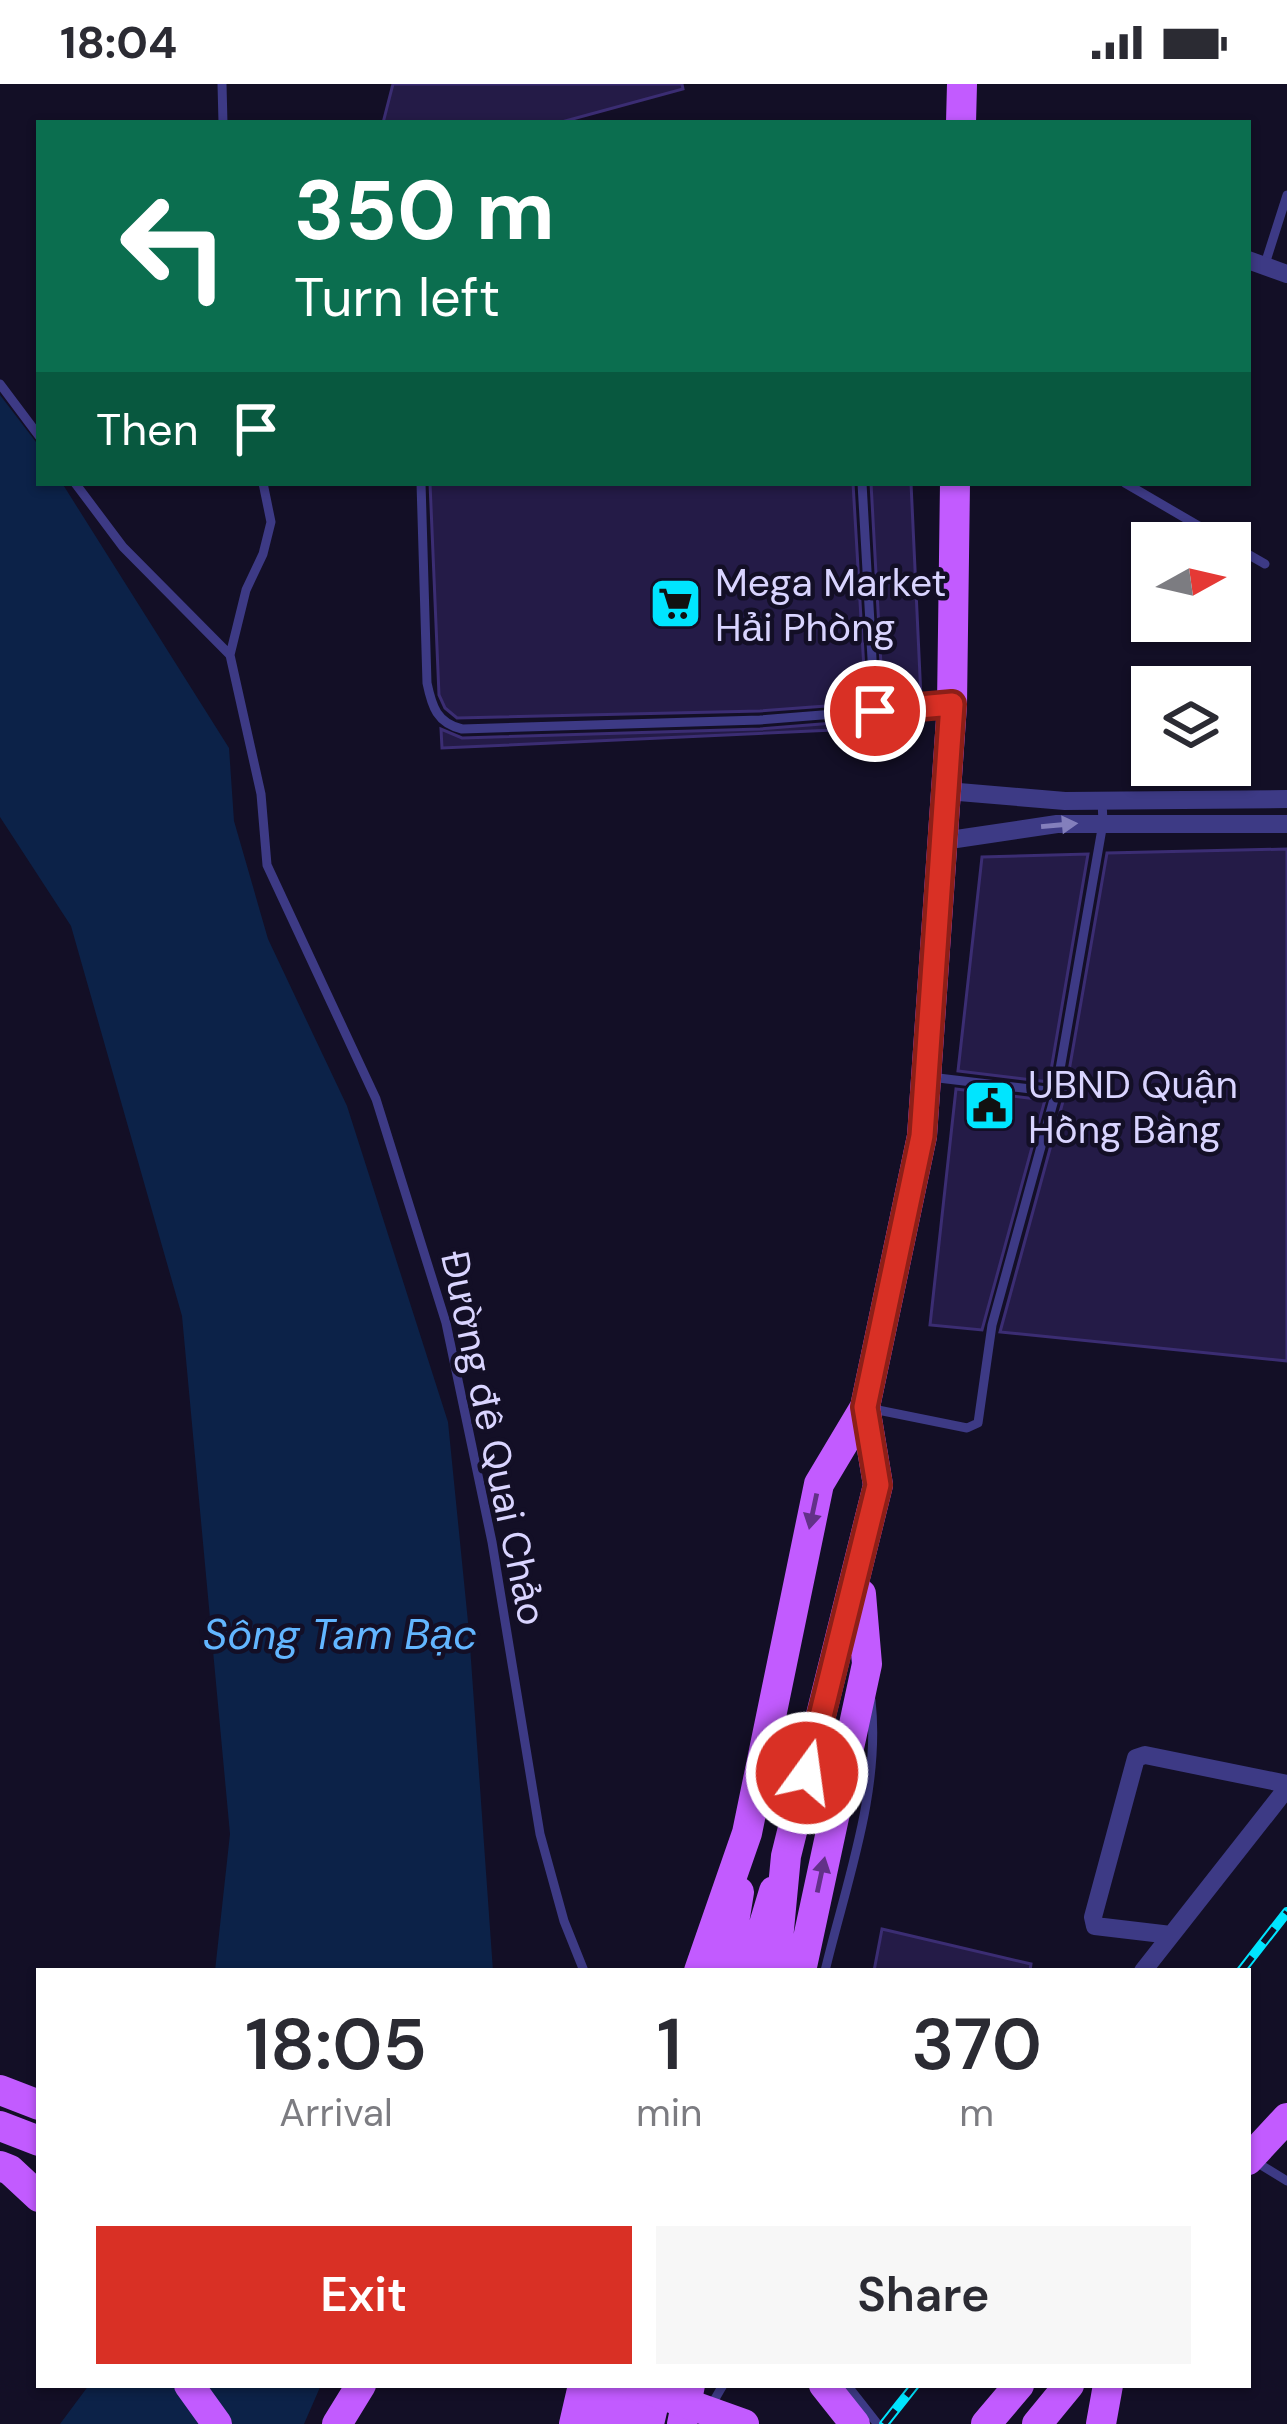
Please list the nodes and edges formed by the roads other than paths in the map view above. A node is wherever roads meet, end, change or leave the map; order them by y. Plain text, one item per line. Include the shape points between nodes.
1 (223, 84) edge
2 (962, 84) edge
3 (223, 120) edge
4 (961, 120) edge
5 (1287, 195) edge
6 (1257, 262) edge
7 (1287, 274) edge
8 (0, 384) edge
9 (36, 432) edge
10 (77, 486) edge
11 (264, 486) edge
12 (421, 486) edge
13 (862, 486) edge
14 (955, 486) edge
15 (1130, 486) edge
16 (1193, 522) edge
17 (1251, 556) edge
18 (1264, 564) dead end
19 (230, 655) junction
20 (952, 704) junction
21 (875, 711) junction
22 (947, 791) junction
23 (1287, 799) edge
24 (1102, 800) junction
25 (1103, 823) junction
26 (1287, 824) edge
27 (943, 841) junction
28 (924, 1076) junction
29 (1056, 1092) junction
30 (865, 1407) junction
31 (859, 1566) junction
32 (867, 1664) junction
33 (1287, 1786) edge
34 (747, 1833) junction
35 (786, 1856) junction
36 (1171, 1935) junction
37 (583, 1968) edge
38 (700, 1968) edge
39 (726, 1968) edge
40 (751, 1968) edge
41 (775, 1968) edge
42 (801, 1968) edge
43 (826, 1968) edge
44 (1145, 1968) edge
45 (0, 2090) edge
46 (36, 2104) edge
47 (1287, 2118) edge
48 (0, 2126) edge
49 (36, 2140) edge
50 (1251, 2156) edge
51 (1251, 2161) edge
52 (16, 2168) edge
53 (1287, 2181) edge
54 (36, 2193) edge
55 (191, 2388) edge
56 (359, 2388) edge
57 (590, 2388) edge
58 (590, 2388) edge
59 (633, 2388) edge
60 (642, 2388) edge
61 (657, 2388) edge
62 (689, 2388) edge
63 (721, 2388) edge
64 (827, 2388) edge
65 (848, 2388) edge
66 (1016, 2388) edge
67 (1067, 2388) edge
68 (1107, 2388) edge
69 (865, 2423) edge
70 (217, 2424) edge
71 (338, 2424) edge
72 (574, 2424) edge
73 (596, 2424) edge
74 (626, 2424) edge
75 (649, 2424) edge
76 (682, 2424) edge
77 (700, 2424) edge
78 (744, 2424) edge
79 (986, 2424) edge
80 (1037, 2424) edge
81 (1101, 2424) edge

1 - 3 lane
2 - 4 main road
5 - 6 lane
6 - 7 street
8 - 9 lane
10 - 19 lane via 123,547
11 - 19 lane, Đường đê Quai Chảo via 271,522
12 - 21 lane via 427,683 446,725
13 - 21 lane
14 - 20 main road
15 - 16 lane
17 - 18 lane
19 - 37 lane, Đường đê Quai Chảo via 261,794 267,865 376,1099 446,1322 540,1834
20 - 21 lane
20 - 22 main road
22 - 24 street
22 - 27 main road
23 - 24 street
24 - 25 lane
25 - 26 street
27 -> 25 street
25 - 29 lane
27 - 28 main road
28 - 29 lane
28 - 30 main road via 922,1136
29 - 30 lane via 992,1324 978,1423 968,1428
30 - 31 main road via 878,1485
30 -> 34 main road via 819,1484
31 - 32 main road
31 - 35 main road
42 -> 32 main road
32 - 43 lane via 875,1736 867,1799
33 - 36 street
33 - 36 street via 1136,1758 1093,1917 1106,1929
34 - 38 main road
34 - 39 main road
35 - 40 main road
35 - 41 main road
36 - 44 street
45 - 46 main road
47 - 50 main road
48 - 49 main road
51 - 53 lane
52 - 54 main road
55 - 70 main road
56 - 71 main road
57 - 72 main road
58 - 73 main road
59 - 74 main road
60 - 78 main road, bridge
61 - 75 main road
62 - 76 main road
63 - 77 lane
64 - 69 main road
65 - 69 lane
66 - 79 main road
67 - 80 main road
68 - 81 main road

